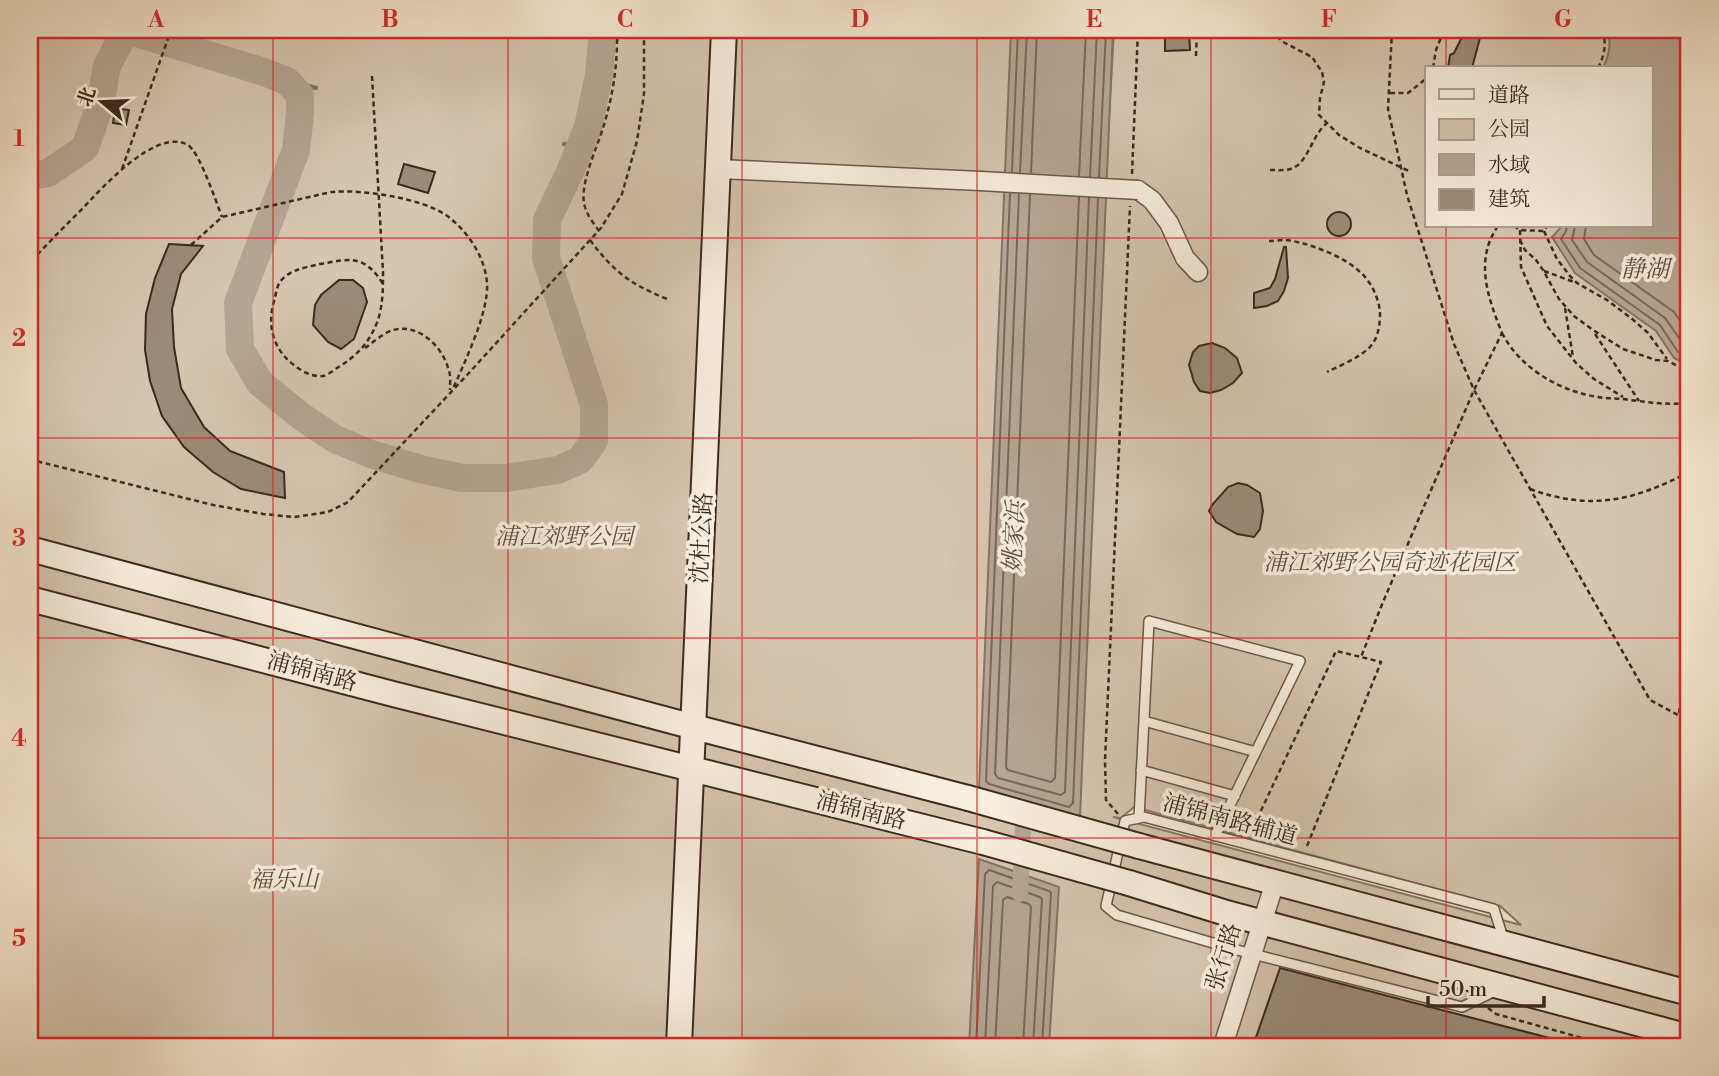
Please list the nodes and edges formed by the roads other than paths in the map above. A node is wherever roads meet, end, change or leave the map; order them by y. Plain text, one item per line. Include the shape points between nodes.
1 (724, 30) edge
2 (718, 169) junction
3 (1198, 272) dead end
4 (30, 549) edge
5 (30, 599) edge
6 (1144, 721) junction
7 (694, 727) junction
8 (1256, 752) junction
9 (691, 769) junction
10 (1141, 770) junction
11 (1235, 796) junction
12 (1139, 818) junction
13 (1215, 836) junction
14 (1275, 882) junction
15 (1261, 921) junction
16 (1504, 943) junction
17 (1251, 953) junction
18 (1504, 986) junction
19 (1686, 992) edge
20 (1689, 1037) edge
21 (679, 1046) edge
22 (1223, 1046) edge

1 - 2 main road, 沈杜公路
2 - 3 street, bridge via 1134,191 1152,200
2 - 7 main road, 沈杜公路
4 - 7 main road, 浦锦南路
5 - 9 main road, 浦锦南路
6 - 8 lane
6 - 8 lane via 1149,621 1300,661
6 - 10 lane
7 - 9 main road, 沈杜公路
7 - 14 main road, 浦锦南路, bridge
8 - 11 lane
9 - 15 main road, 浦锦南路, bridge via 983,842
9 - 21 main road, 沈杜公路
10 - 11 lane
10 - 12 lane
11 - 13 lane
12 - 13 lane, 浦锦南路辅道
12 - 17 lane, 浦锦南路辅道 via 1125,821 1106,906 1117,915
13 - 16 lane, 浦锦南路辅道 via 1493,909
14 - 15 street, 张行路
14 - 16 main road, 浦锦南路
15 - 17 street, 张行路
15 - 18 main road, 浦锦南路
16 - 19 main road, 浦锦南路
17 - 18 lane via 1462,1007
17 - 22 street, 张行路
18 - 20 main road, 浦锦南路

